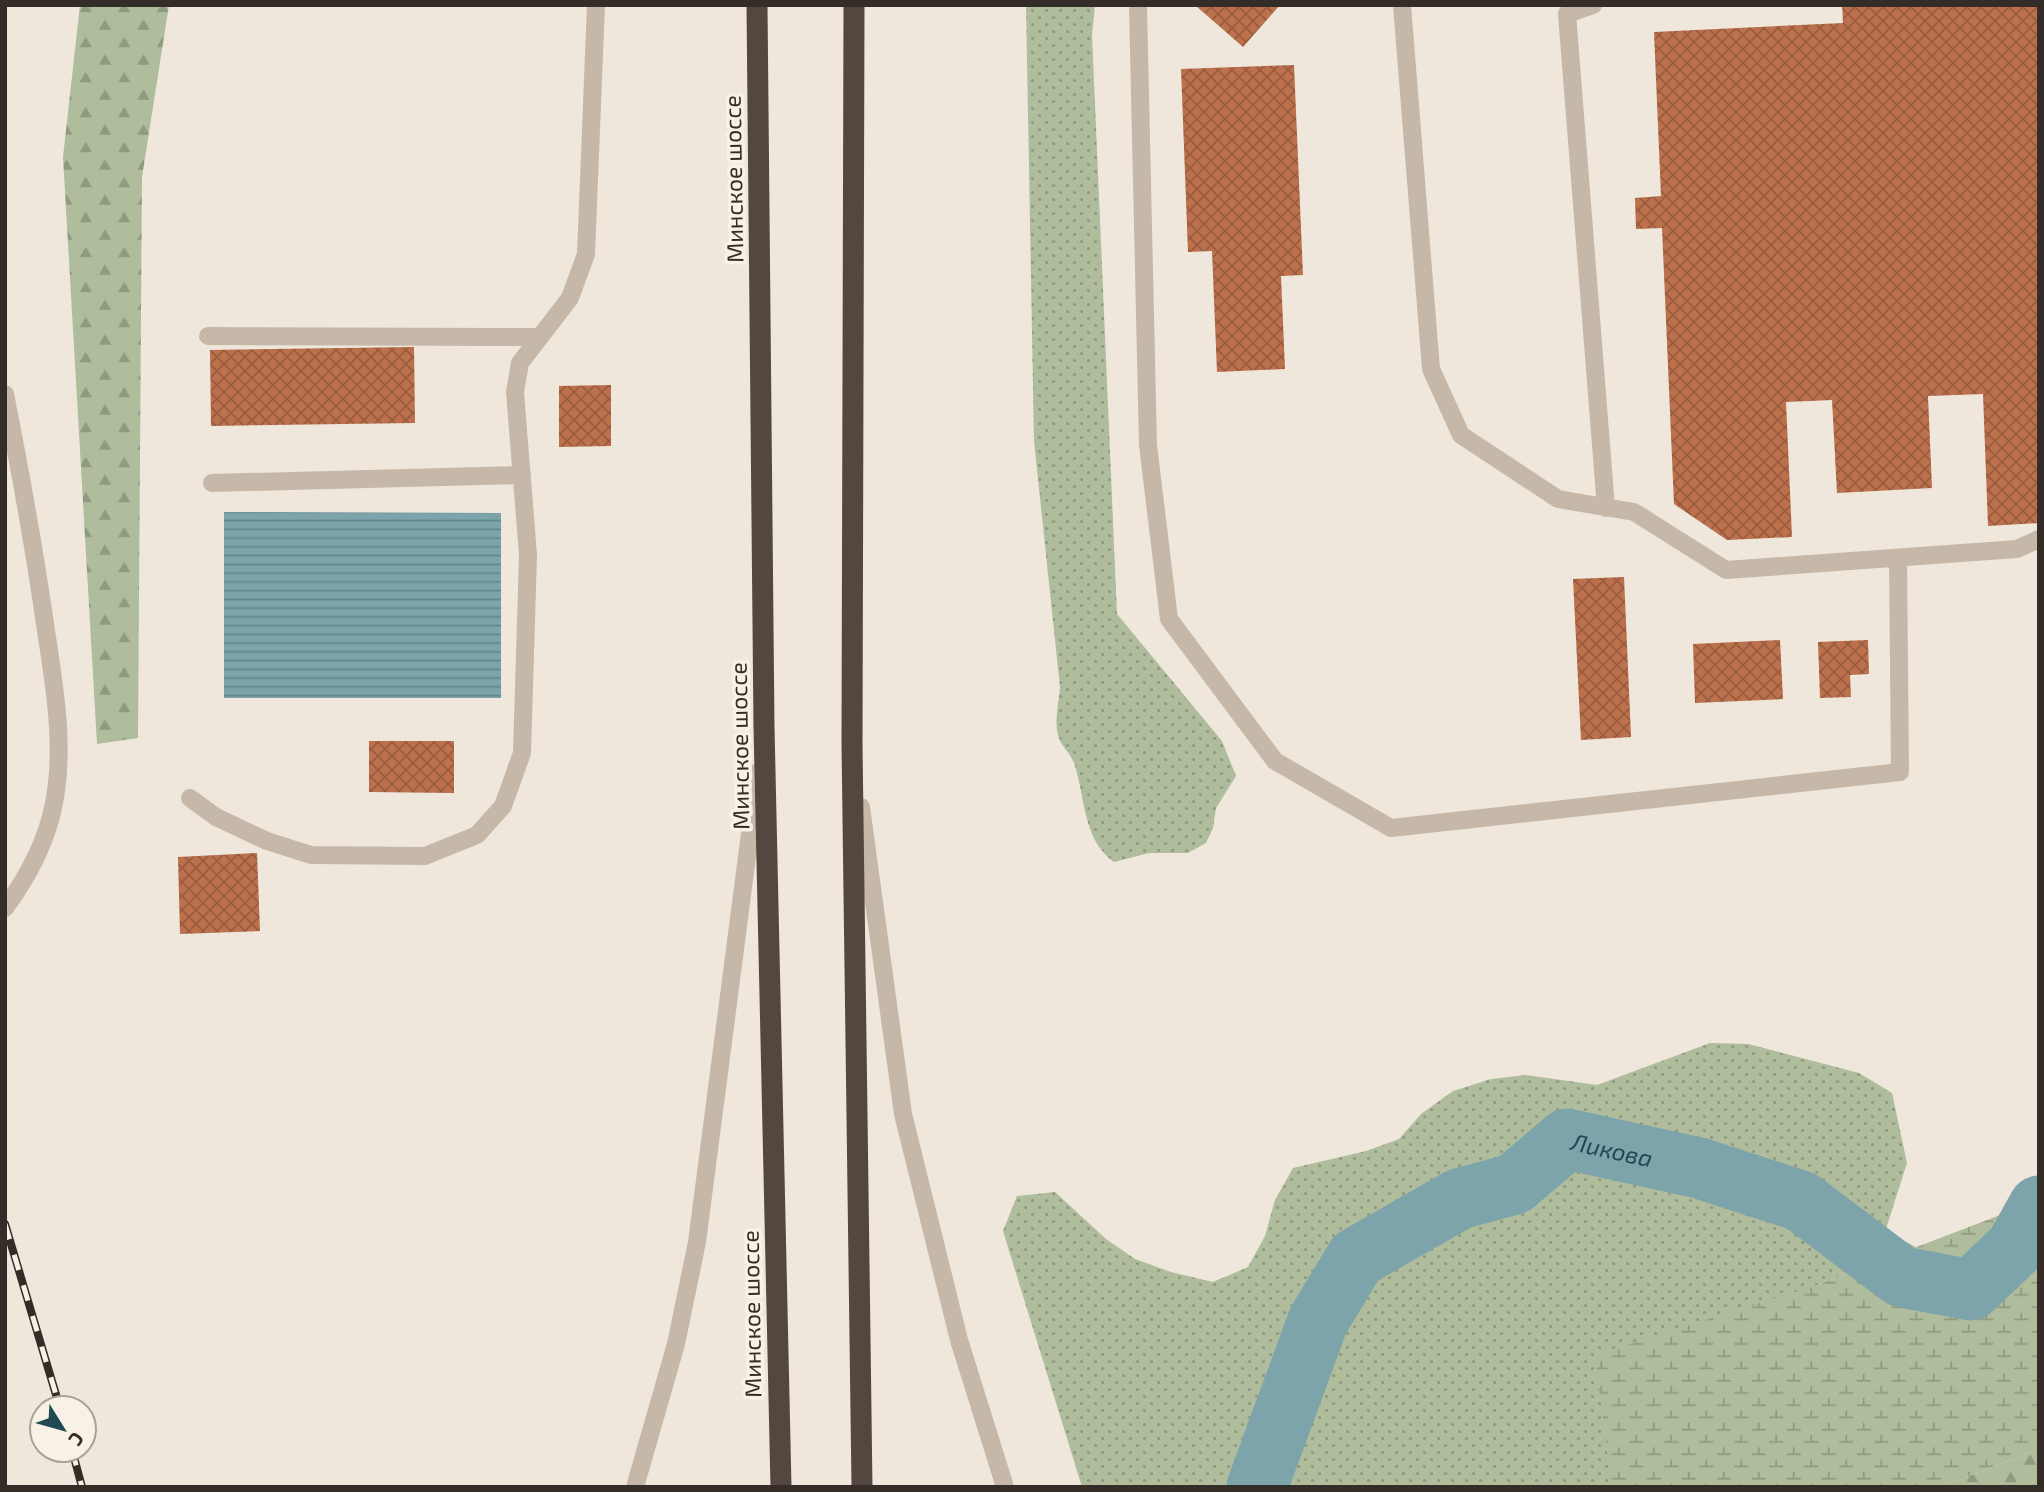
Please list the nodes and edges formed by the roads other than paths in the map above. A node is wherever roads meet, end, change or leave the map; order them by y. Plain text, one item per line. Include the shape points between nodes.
1 (596, 5) edge
2 (757, 5) edge
3 (854, 5) edge
4 (1138, 5) edge
5 (1402, 5) edge
6 (1593, 5) edge
7 (208, 336) dead end
8 (539, 337) junction
9 (5, 394) edge
10 (522, 475) junction
11 (212, 483) dead end
12 (1606, 508) junction
13 (2039, 540) edge
14 (1898, 558) junction
15 (764, 727) junction
16 (852, 744) junction
17 (190, 798) dead end
18 (5, 908) edge
19 (635, 1487) edge
20 (781, 1487) edge
21 (862, 1487) edge
22 (1005, 1487) edge

1 - 8 street via 586,254 570,298
2 - 15 highway, Минское шоссе
3 - 16 highway
4 - 14 street via 1148,445 1169,619 1275,761 1391,828 1900,772
5 - 12 street via 1431,369 1461,435 1558,499
6 - 12 street via 1567,14
7 - 8 street
8 - 10 street via 520,363 515,392
9 - 18 street via 56,696 59,771 41,846
10 - 11 street
10 - 17 street via 528,555 522,753 503,806 477,835 425,856 311,855 216,817
12 - 14 street via 1634,512 1726,570
13 - 14 street via 2017,549
15 - 19 street via 697,1242 676,1344
15 - 20 highway, Минское шоссе
16 - 21 highway
16 - 22 street via 903,1114 959,1340

